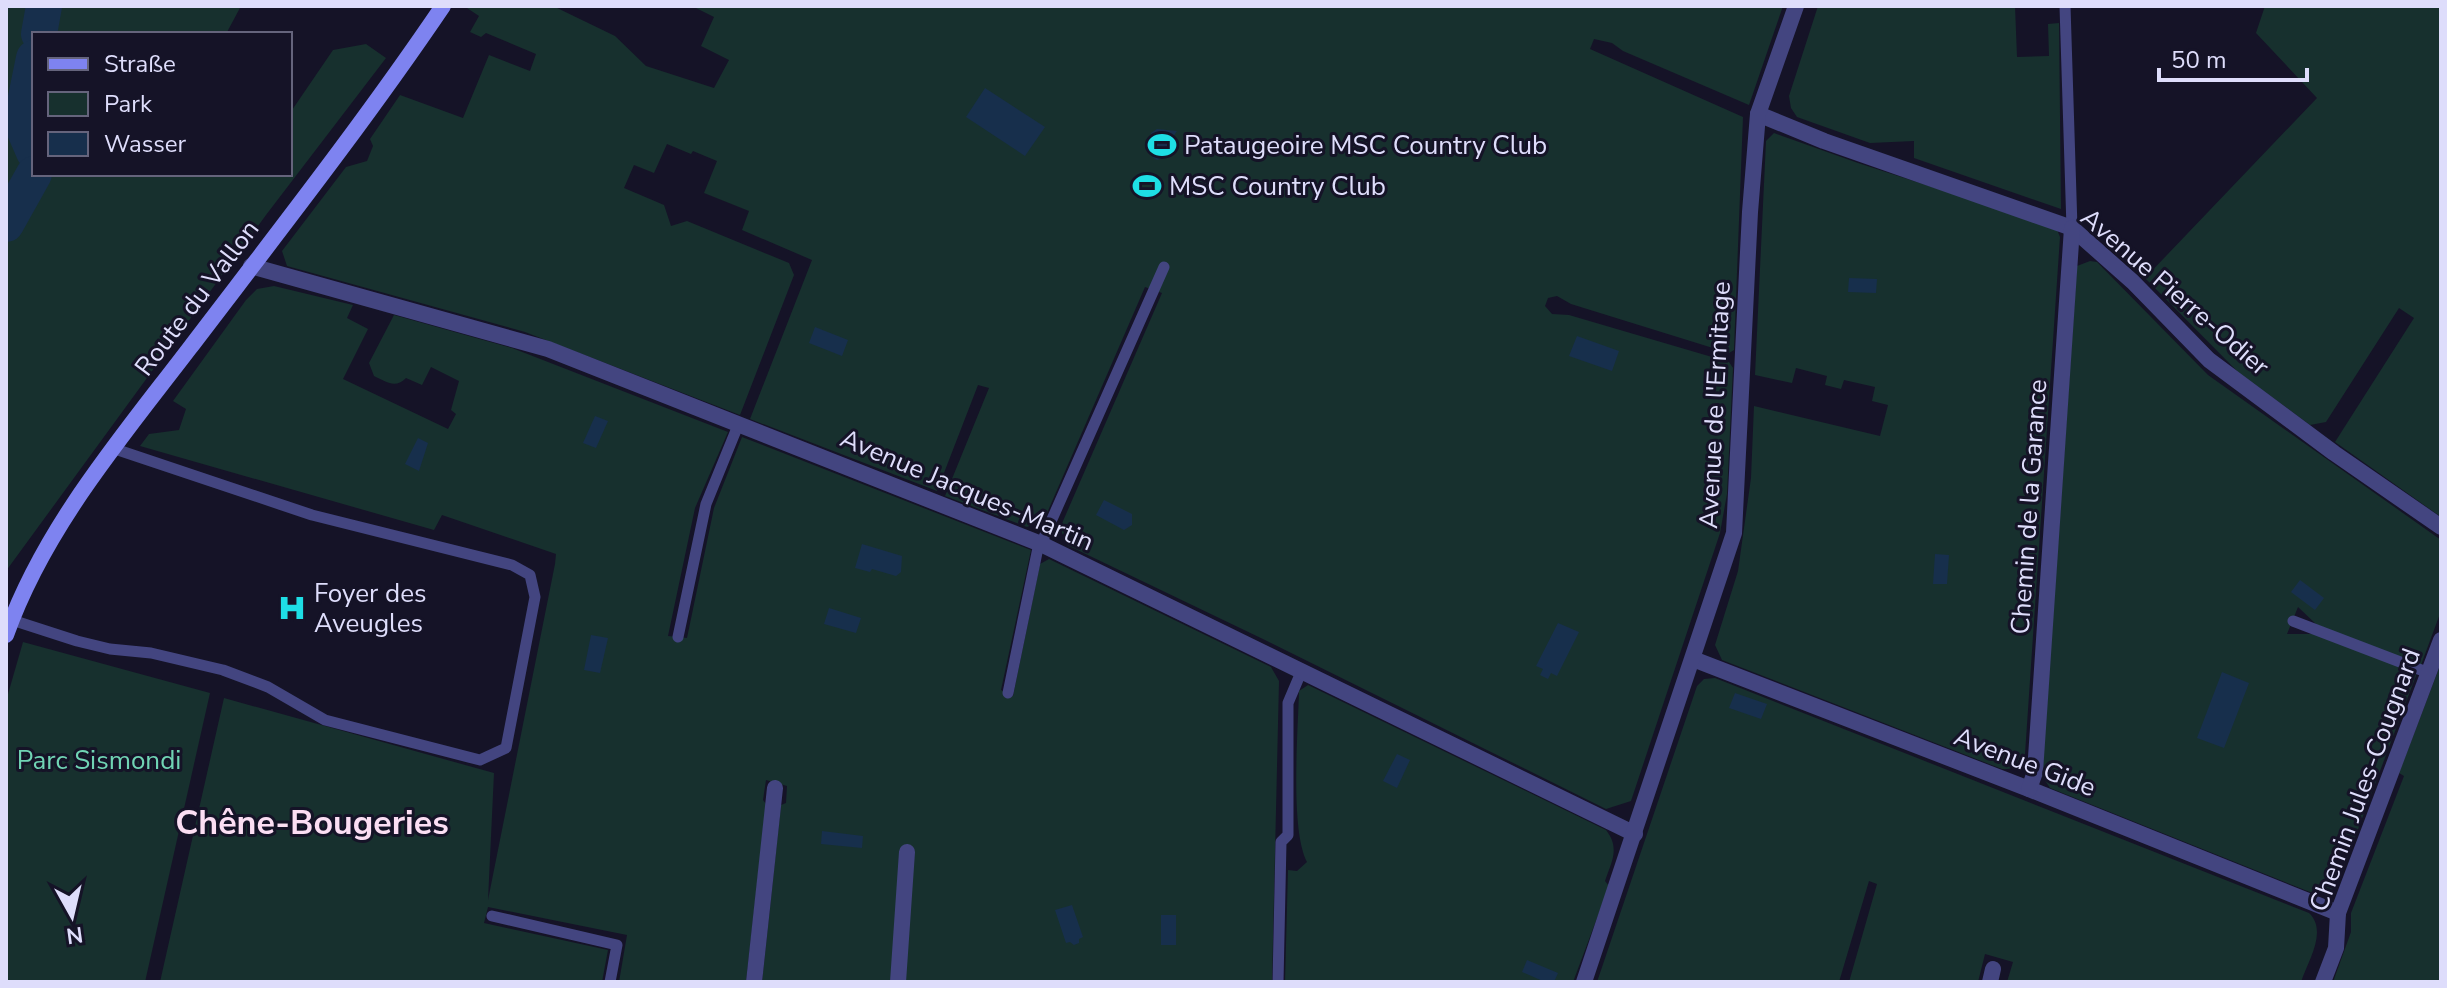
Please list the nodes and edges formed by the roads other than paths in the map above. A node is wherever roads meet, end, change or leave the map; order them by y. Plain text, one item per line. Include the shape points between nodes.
1 (443, 6) edge
2 (1796, 6) edge
3 (2065, 6) edge
4 (1758, 114) junction
5 (2072, 228) junction
6 (251, 266) junction
7 (1164, 267) dead end
8 (739, 423) junction
9 (112, 448) junction
10 (2441, 527) edge
11 (1040, 543) junction
12 (2293, 621) dead end
13 (8, 628) edge
14 (678, 637) dead end
15 (2441, 640) edge
16 (1693, 659) junction
17 (1302, 670) junction
18 (2429, 673) junction
19 (1008, 693) dead end
20 (775, 788) dead end
21 (2029, 789) junction
22 (1635, 834) junction
23 (907, 852) dead end
24 (2338, 913) junction
25 (492, 916) dead end
26 (610, 982) edge
27 (754, 982) edge
28 (898, 982) edge
29 (1278, 982) edge
30 (1584, 982) edge
31 (2323, 982) edge

1 - 6 main road, Route du Vallon
2 - 4 street, Avenue de l'Ermitage
3 - 5 lane
4 - 5 street, Avenue Pierre-Odier
4 - 16 street, Avenue de l'Ermitage via 1734,533
5 - 10 street, Avenue Pierre-Odier via 2209,360
5 - 21 street, Chemin de la Garance via 2035,772
6 - 8 street, Avenue Jacques-Martin via 548,349
6 - 9 main road, Route du Vallon
7 - 11 lane
8 - 11 street, Avenue Jacques-Martin
8 - 14 lane via 706,504
9 - 13 main road, Route du Vallon via 38,562
9 - 13 lane via 312,515 512,565 530,575 535,597 506,748 480,760 325,720 268,687 223,670
11 - 17 street, Avenue Jacques-Martin
11 - 19 lane
12 - 18 lane
15 - 18 street, Chemin Jules-Cougnard
16 - 21 street, Avenue Gide
16 - 22 street, Avenue de l'Ermitage
17 - 22 street, Avenue Jacques-Martin
17 - 29 lane via 1288,703 1288,835 1281,842
18 - 24 street, Chemin Jules-Cougnard
20 - 27 street
21 - 24 street, Avenue Gide
22 - 30 street, Avenue de l'Ermitage
23 - 28 street
24 - 31 street, Chemin Jules-Cougnard via 2336,948
25 - 26 lane via 617,945

